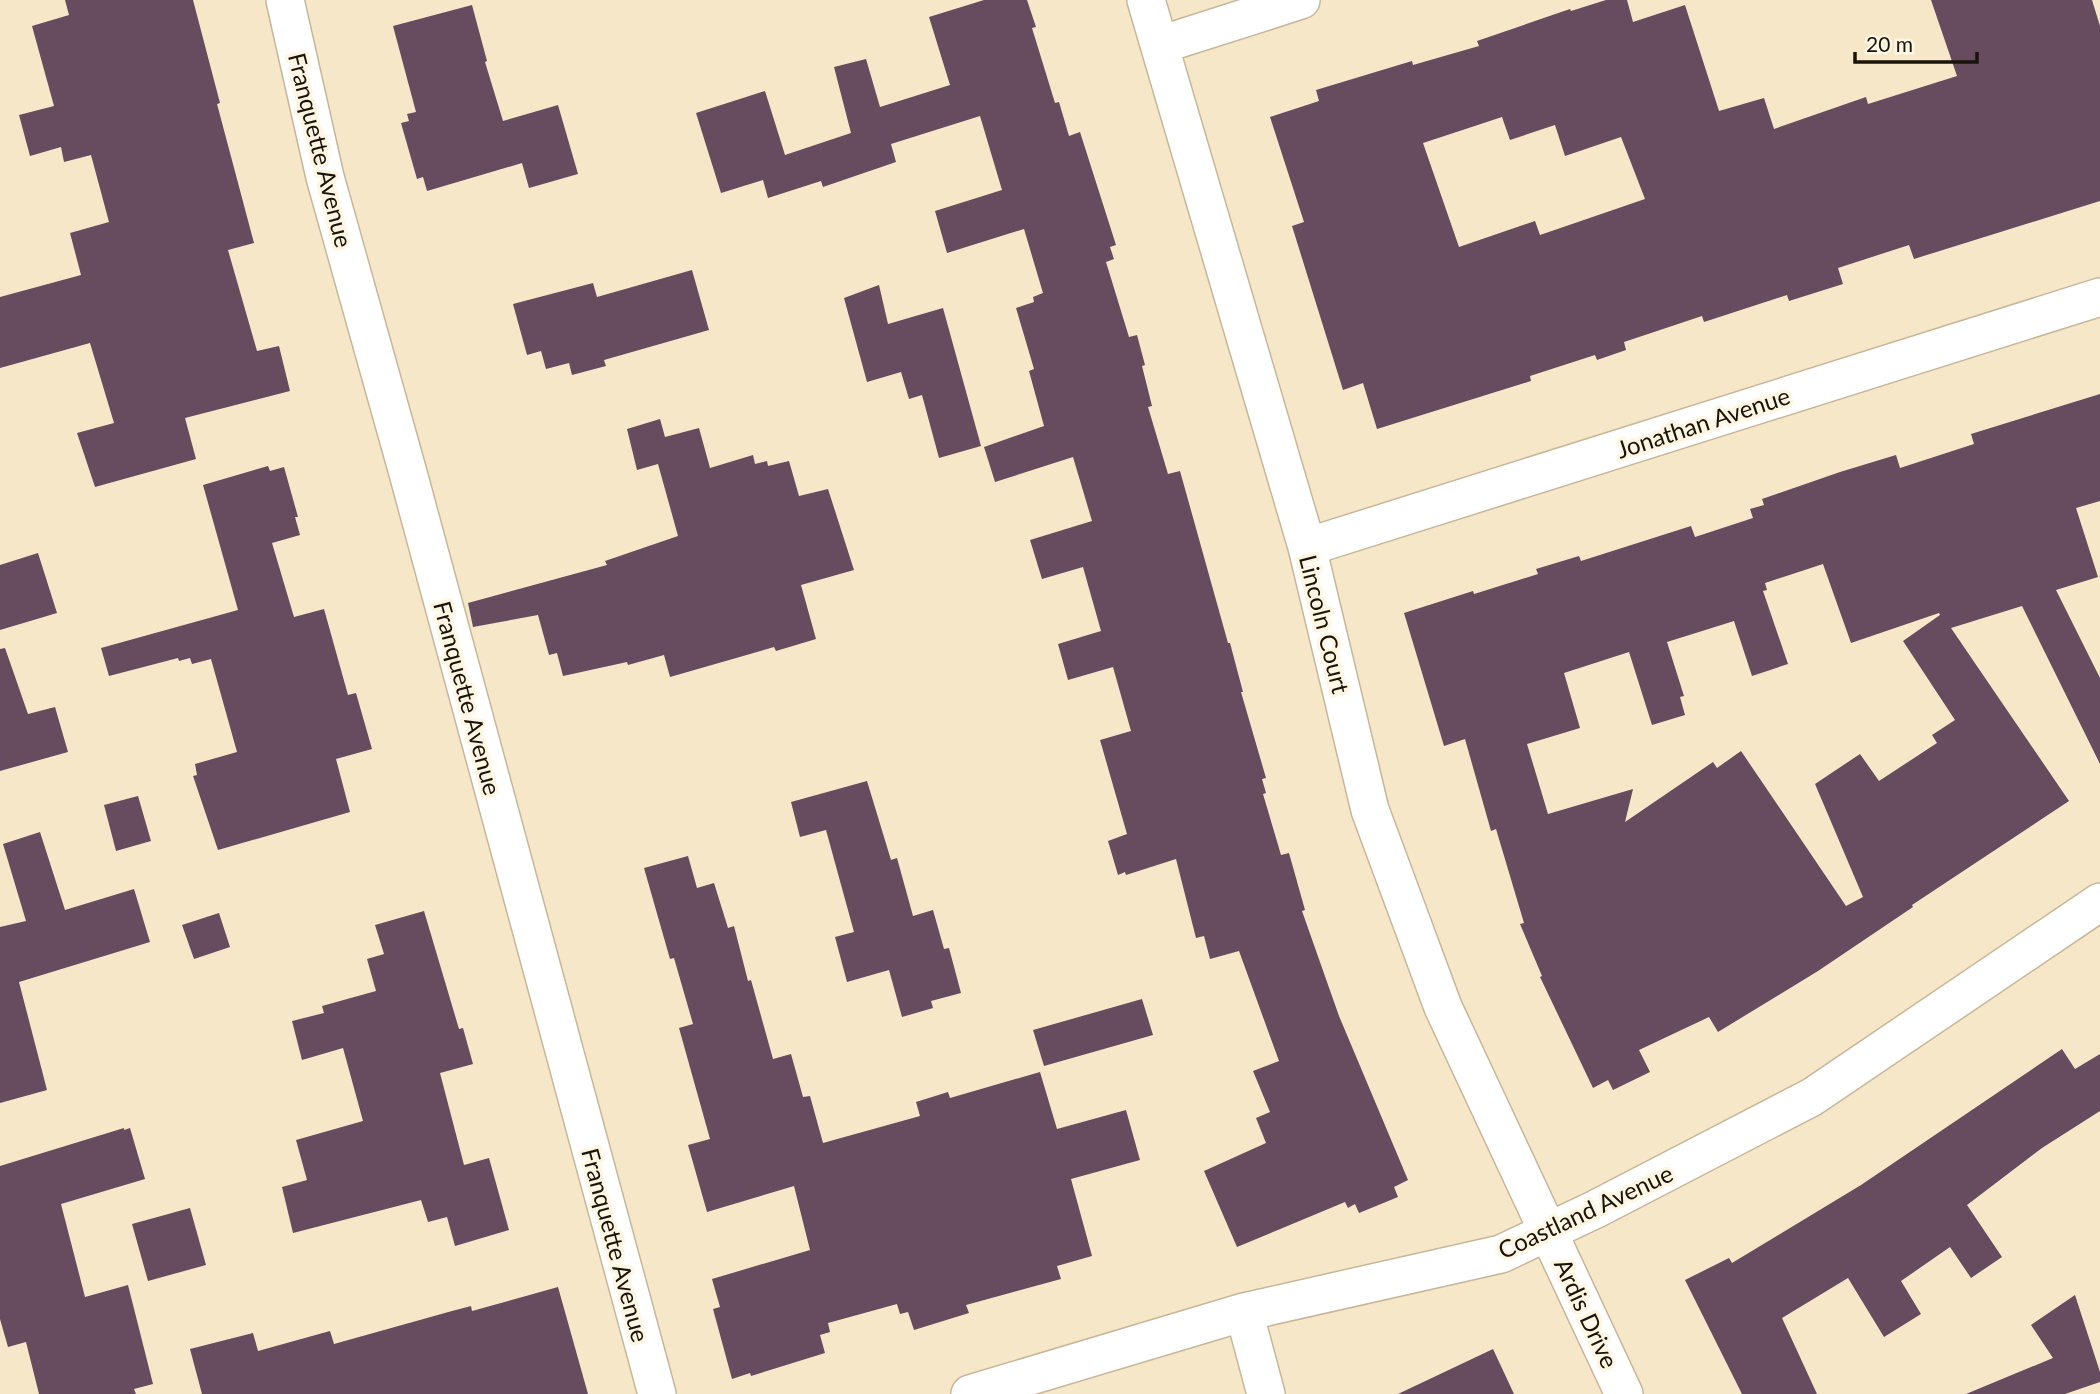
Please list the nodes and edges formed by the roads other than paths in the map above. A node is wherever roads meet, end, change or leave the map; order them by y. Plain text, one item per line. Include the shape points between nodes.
1 (285, 0) edge
2 (1146, 0) edge
3 (1301, 0) edge
4 (1160, 44) junction
5 (2100, 297) edge
6 (1307, 547) junction
7 (2100, 902) edge
8 (1549, 1232) junction
9 (1244, 1312) junction
10 (657, 1394) edge
11 (970, 1394) edge
12 (1266, 1394) edge
13 (1625, 1394) edge

1 - 10 street, Franquette Avenue via 325,177
2 - 4 street, Lincoln Court
3 - 4 street
4 - 6 street, Lincoln Court
5 - 6 street, Jonathan Avenue
6 - 8 street, Lincoln Court via 1370,810 1443,1007
7 - 8 street, Coastland Avenue via 1812,1097
8 - 9 street, Coastland Avenue via 1502,1254
8 - 13 street, Ardis Drive
9 - 11 street, Coastland Avenue
9 - 12 street

